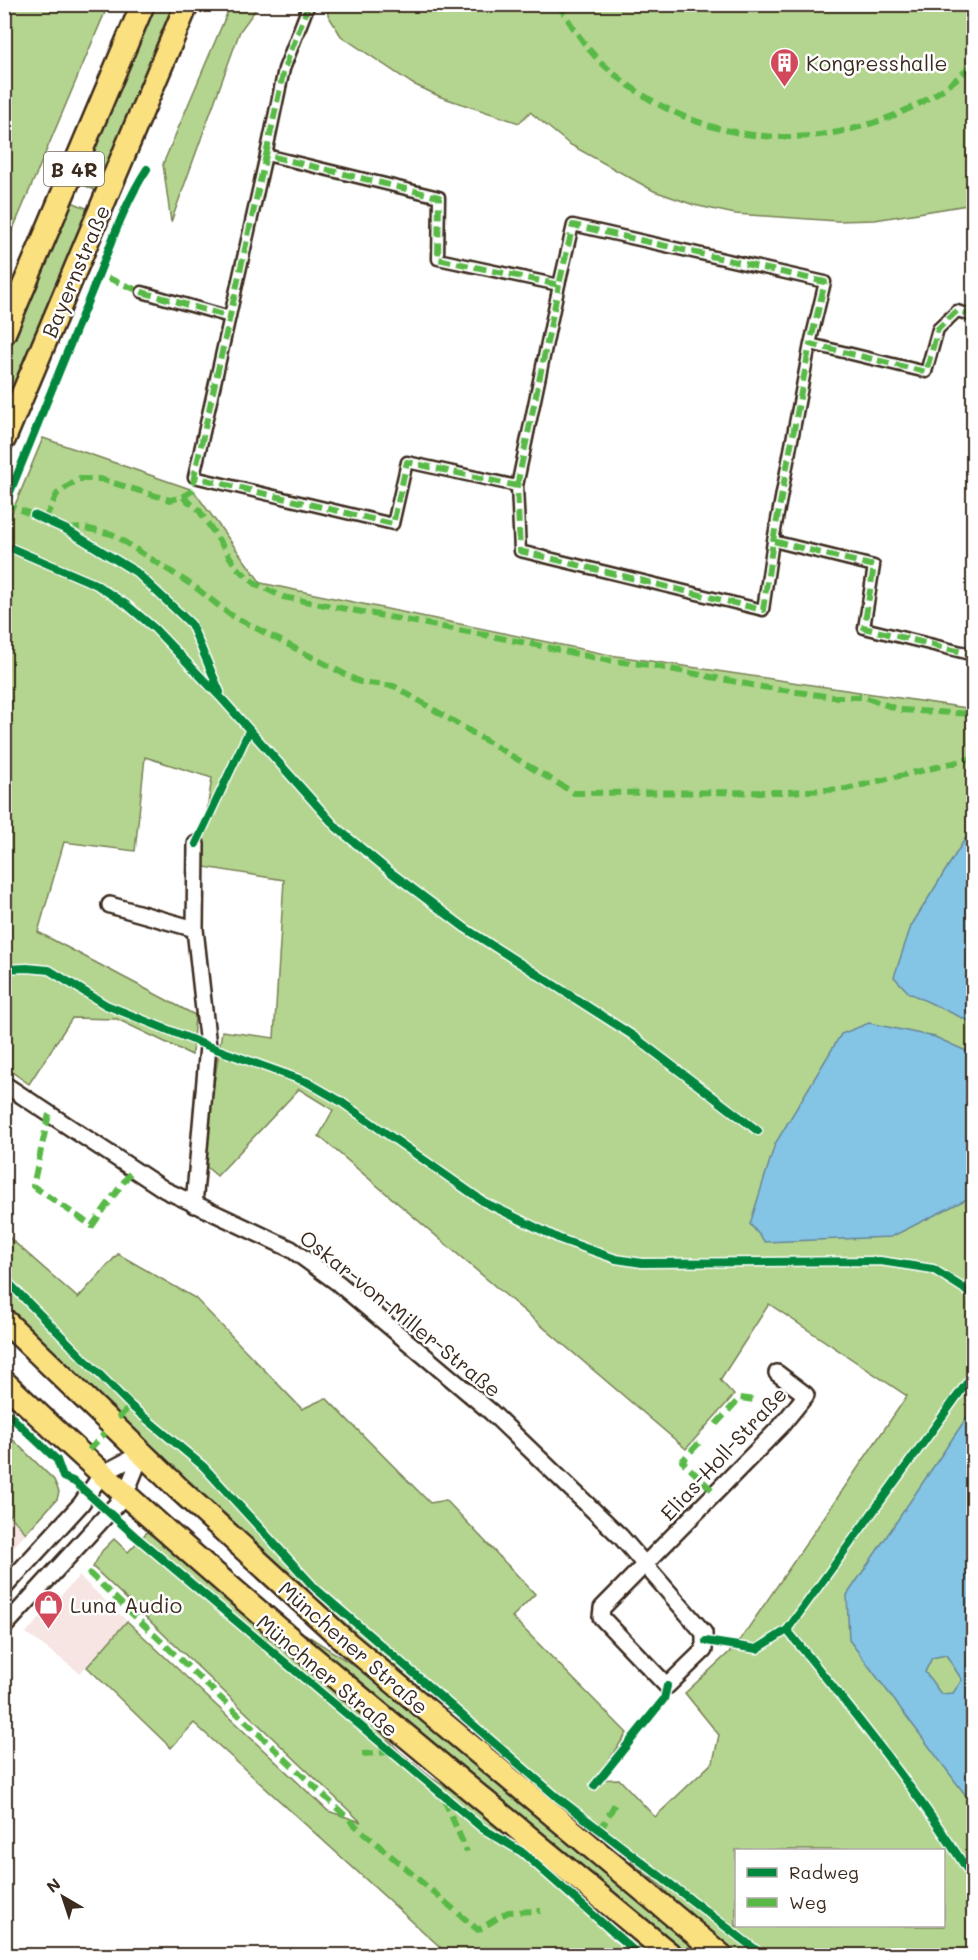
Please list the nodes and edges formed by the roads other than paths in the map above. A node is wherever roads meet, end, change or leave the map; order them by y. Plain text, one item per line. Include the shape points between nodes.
1 (143, 4) edge
2 (187, 4) edge
3 (309, 4) edge
4 (266, 155) junction
5 (559, 285) junction
6 (142, 292) dead end
7 (974, 316) edge
8 (230, 317) junction
9 (4, 333) edge
10 (810, 344) junction
11 (4, 439) edge
12 (517, 486) junction
13 (773, 541) junction
14 (974, 655) edge
15 (196, 844) dead end
16 (110, 905) dead end
17 (195, 928) junction
18 (4, 1084) edge
19 (194, 1205) junction
20 (4, 1320) edge
21 (777, 1373) dead end
22 (4, 1382) edge
23 (142, 1453) junction
24 (102, 1474) junction
25 (125, 1496) junction
26 (646, 1565) junction
27 (4, 1587) edge
28 (4, 1627) edge
29 (672, 1956) edge
30 (722, 1956) edge

1 - 9 main road, Bayernstraße / B 4R
2 - 11 main road, Bayernstraße / B 4R
3 - 4 street via 284,69
4 - 5 street via 439,197 438,259
4 - 8 street
5 - 10 street via 573,225 825,282
5 - 12 street
6 - 8 street
7 - 10 street via 957,311 938,329 927,372
8 - 12 street via 194,477 393,524 407,462
10 - 13 street
12 - 13 street via 520,552 763,610
13 - 14 street via 874,566 864,628
15 - 17 street
16 - 17 street
17 - 19 street via 208,1046
18 - 19 street, Oskar-von-Miller-Straße
19 - 26 street, Oskar-von-Miller-Straße via 291,1249 338,1283 491,1412
20 - 23 main road, Münchener Straße
21 - 26 street, Elias-Holl-Straße via 806,1395
22 - 24 main road, Münchener Straße
23 - 24 street
23 - 25 street
23 - 30 main road, Münchener Straße via 360,1655
24 - 25 main road, Münchener Straße
24 - 27 street via 81,1504
25 - 28 street
25 - 29 main road, Münchener Straße via 282,1632
26 - 26 street, Oskar-von-Miller-Straße via 602,1608 601,1617 668,1686 704,1650 704,1633

